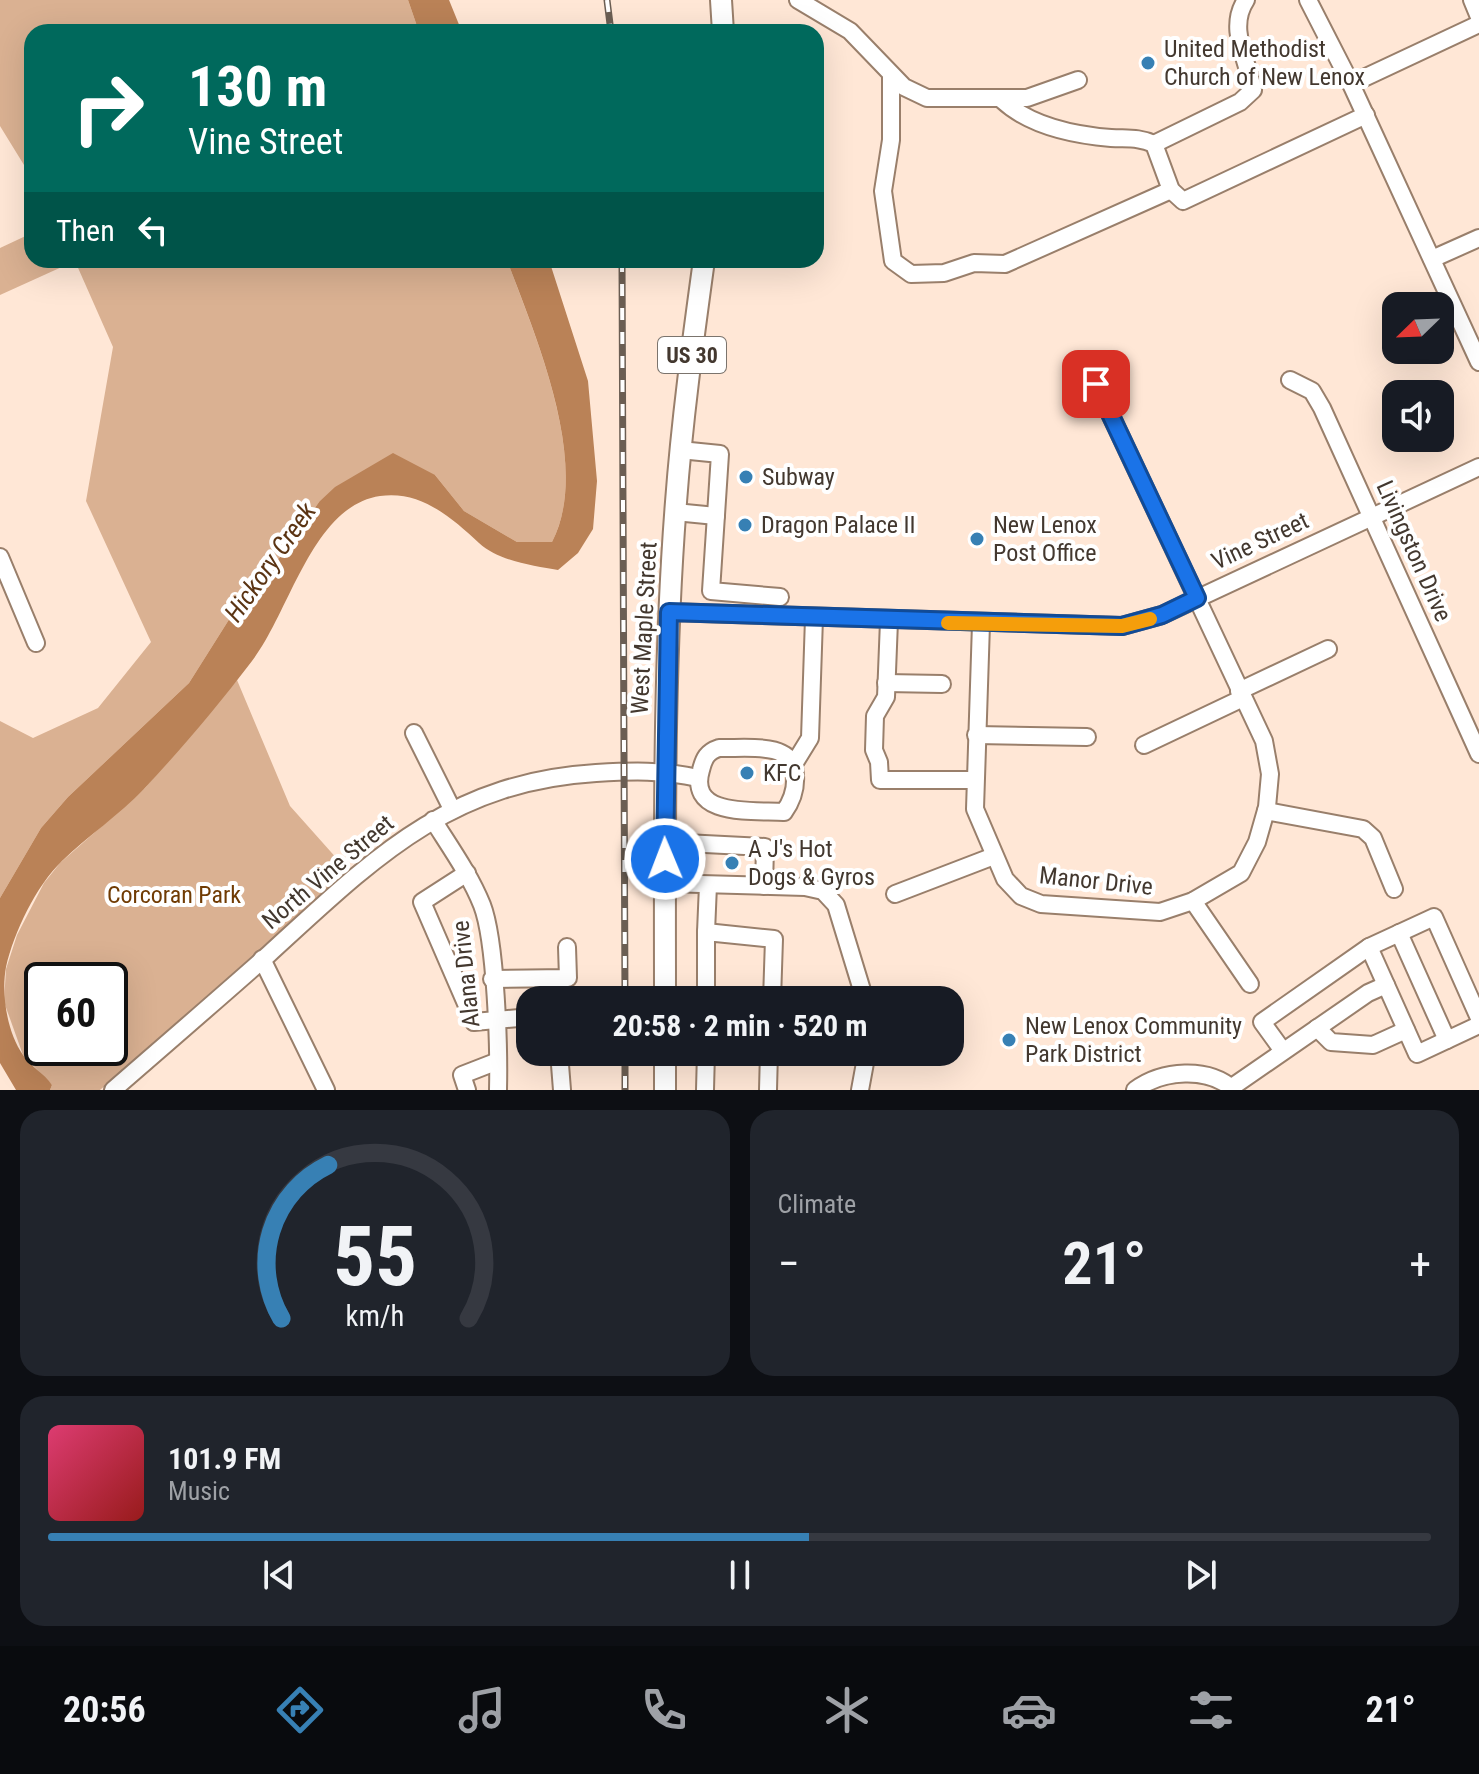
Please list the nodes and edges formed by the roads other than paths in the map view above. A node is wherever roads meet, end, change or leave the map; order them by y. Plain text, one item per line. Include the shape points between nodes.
1 (721, 0) edge
2 (798, 0) edge
3 (1246, 0) edge
4 (1308, 0) edge
5 (1472, 0) edge
6 (1479, 17) edge
7 (722, 24) edge
8 (1479, 24) edge
9 (891, 76) junction
10 (1078, 80) dead end
11 (1351, 84) junction
12 (1002, 100) junction
13 (1366, 115) junction
14 (1154, 144) junction
15 (1171, 190) junction
16 (1479, 238) edge
17 (1432, 259) junction
18 (703, 268) edge
19 (1479, 362) edge
20 (1290, 380) dead end
21 (1096, 384) dead end
22 (680, 450) junction
23 (1479, 467) edge
24 (675, 512) junction
25 (1372, 515) junction
26 (716, 516) junction
27 (0, 557) edge
28 (780, 597) dead end
29 (1197, 598) junction
30 (669, 612) junction
31 (814, 618) junction
32 (889, 621) junction
33 (981, 624) junction
34 (36, 643) dead end
35 (1328, 649) dead end
36 (886, 683) junction
37 (942, 684) dead end
38 (1241, 694) junction
39 (414, 733) dead end
40 (976, 735) junction
41 (1087, 737) dead end
42 (1144, 745) dead end
43 (1479, 754) edge
44 (794, 764) junction
45 (664, 770) junction
46 (698, 778) junction
47 (975, 780) junction
48 (452, 809) junction
49 (1266, 811) junction
50 (433, 820) junction
51 (665, 842) junction
52 (994, 856) junction
53 (467, 873) junction
54 (665, 883) junction
55 (708, 885) junction
56 (764, 886) junction
57 (1394, 889) dead end
58 (895, 894) dead end
59 (1193, 901) junction
60 (706, 932) junction
61 (1399, 933) junction
62 (567, 947) dead end
63 (1369, 947) junction
64 (262, 959) junction
65 (492, 979) junction
66 (1250, 984) dead end
67 (1386, 985) junction
68 (665, 986) edge
69 (706, 986) edge
70 (772, 986) edge
71 (860, 986) edge
72 (516, 1017) edge
73 (495, 1018) junction
74 (1479, 1018) edge
75 (1479, 1025) edge
76 (1317, 1028) junction
77 (1406, 1030) junction
78 (1447, 1040) junction
79 (1283, 1051) junction
80 (498, 1061) junction
81 (560, 1066) edge
82 (665, 1066) edge
83 (706, 1066) edge
84 (769, 1066) edge
85 (864, 1066) edge
86 (1233, 1088) edge
87 (113, 1090) edge
88 (326, 1090) edge
89 (467, 1090) edge
90 (498, 1090) edge
91 (562, 1090) edge
92 (665, 1090) edge
93 (705, 1090) edge
94 (768, 1090) edge
95 (860, 1090) edge
96 (1135, 1090) edge

1 - 7 main road
2 - 9 street via 850,31
3 - 14 street via 1236,14 1237,35 1253,90 1240,102
4 - 11 street
5 - 6 street
8 - 11 street
9 - 12 street via 927,98 985,95
9 - 15 street via 891,140 883,191 893,261 911,274 944,273 974,263 1005,264
10 - 12 street via 1027,98
11 - 13 street
12 - 14 street via 1018,114 1068,131
13 - 15 street via 1183,201
13 - 17 street
14 - 15 street
16 - 17 street
17 - 19 street
18 - 22 main road, West Maple Street / US 30
20 - 25 street, Livingston Drive via 1317,399
21 - 29 street, Manor Drive
22 - 24 main road, West Maple Street / US 30
22 - 26 street via 720,454
23 - 25 street, Vine Street
24 - 26 street
24 - 30 main road, West Maple Street / US 30
25 - 29 street, Vine Street
25 - 43 street, Livingston Drive
26 - 28 street via 711,591
27 - 34 street
29 - 33 street, Vine Street via 1122,626
29 - 38 street, Manor Drive
30 - 31 street, Vine Street
30 - 45 main road, West Maple Street / US 30
31 - 32 street, Vine Street
31 - 44 street via 810,738
32 - 33 street, Vine Street
32 - 36 street
33 - 40 street, Manor Drive
35 - 38 street
36 - 37 street
36 - 47 street via 886,697 875,716 880,780
38 - 42 street
38 - 49 street, Manor Drive via 1264,741 1270,774
39 - 48 street
40 - 41 street
40 - 47 street, Manor Drive
44 - 46 street via 773,749 719,748 703,760
44 - 46 street via 791,802 784,812 719,808 699,790
45 - 46 street, North Vine Street
45 - 48 street, North Vine Street via 538,779
45 - 51 main road, West Maple Street / US 30
47 - 52 street, Manor Drive via 975,809
48 - 50 street, North Vine Street
49 - 57 street via 1363,829 1373,838
49 - 59 street, Manor Drive via 1241,873
50 - 53 street, Alana Drive
50 - 64 street, North Vine Street via 379,856
51 - 54 main road, West Maple Street / US 30
51 - 56 street via 765,847
52 - 58 street
52 - 59 street, Manor Drive via 1021,896 1041,904 1160,912
53 - 65 street, Alana Drive via 484,908
53 - 73 street via 422,902 474,1022
54 - 55 street
54 - 68 main road, West Maple Street / US 30
55 - 56 street
55 - 60 street
56 - 71 street via 805,887 831,896
59 - 66 street
60 - 69 street
60 - 70 street via 774,939
61 - 63 street
61 - 74 street via 1434,917
61 - 78 street
62 - 65 street via 568,978
63 - 67 street
63 - 79 street via 1262,1022
64 - 87 street, North Vine Street
64 - 88 street
65 - 73 street, Alana Drive
67 - 76 street
67 - 77 street
72 - 73 street
73 - 80 street, Alana Drive
75 - 78 street
76 - 77 street via 1331,1042 1373,1045
76 - 79 street
77 - 78 street via 1417,1054
79 - 86 street
80 - 89 street via 462,1075
80 - 90 street, Alana Drive
81 - 91 street
82 - 92 main road
83 - 93 street
84 - 94 street
85 - 95 street
86 - 96 street via 1206,1076 1170,1073

